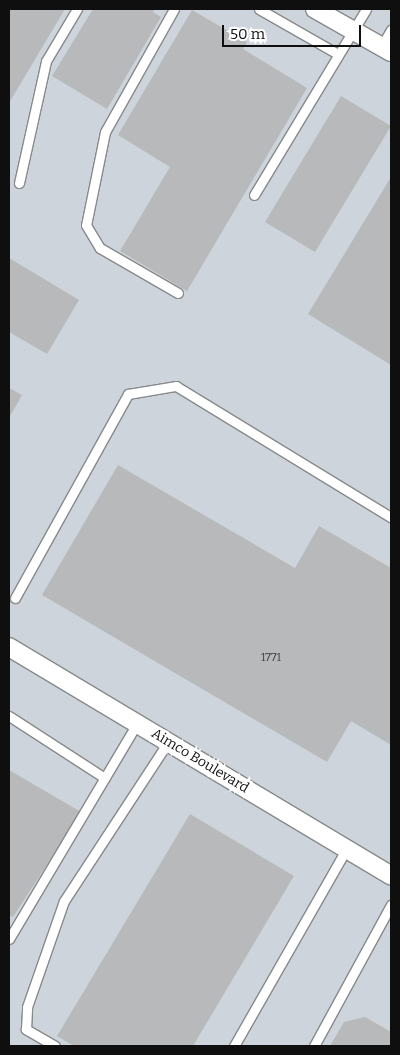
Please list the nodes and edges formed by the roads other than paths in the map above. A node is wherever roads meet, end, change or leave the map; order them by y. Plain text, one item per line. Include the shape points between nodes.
1 (77, 9) edge
2 (174, 9) edge
3 (260, 9) edge
4 (315, 9) edge
5 (366, 9) edge
6 (391, 30) edge
7 (354, 31) junction
8 (386, 49) edge
9 (338, 54) junction
10 (19, 183) dead end
11 (254, 195) dead end
12 (178, 293) dead end
13 (391, 517) edge
14 (15, 598) dead end
15 (9, 647) edge
16 (9, 716) edge
17 (137, 723) junction
18 (168, 742) junction
19 (105, 778) junction
20 (347, 848) junction
21 (391, 876) edge
22 (391, 905) edge
23 (9, 939) edge
24 (55, 1046) edge
25 (234, 1046) edge
26 (314, 1046) edge

1 - 10 lane via 46,61
2 - 12 lane via 105,132 86,225 100,248
3 - 9 lane
4 - 7 street
5 - 7 lane
6 - 8 lane
7 - 8 street
7 - 9 lane
9 - 11 lane
13 - 14 lane via 176,386 128,394
15 - 17 street, Aimco Boulevard
16 - 19 lane
17 - 18 street, Aimco Boulevard
17 - 19 lane
18 - 20 street, Aimco Boulevard
18 - 24 lane via 64,901 27,1014 26,1029
19 - 23 lane
20 - 21 street, Aimco Boulevard
20 - 25 lane
22 - 26 lane

